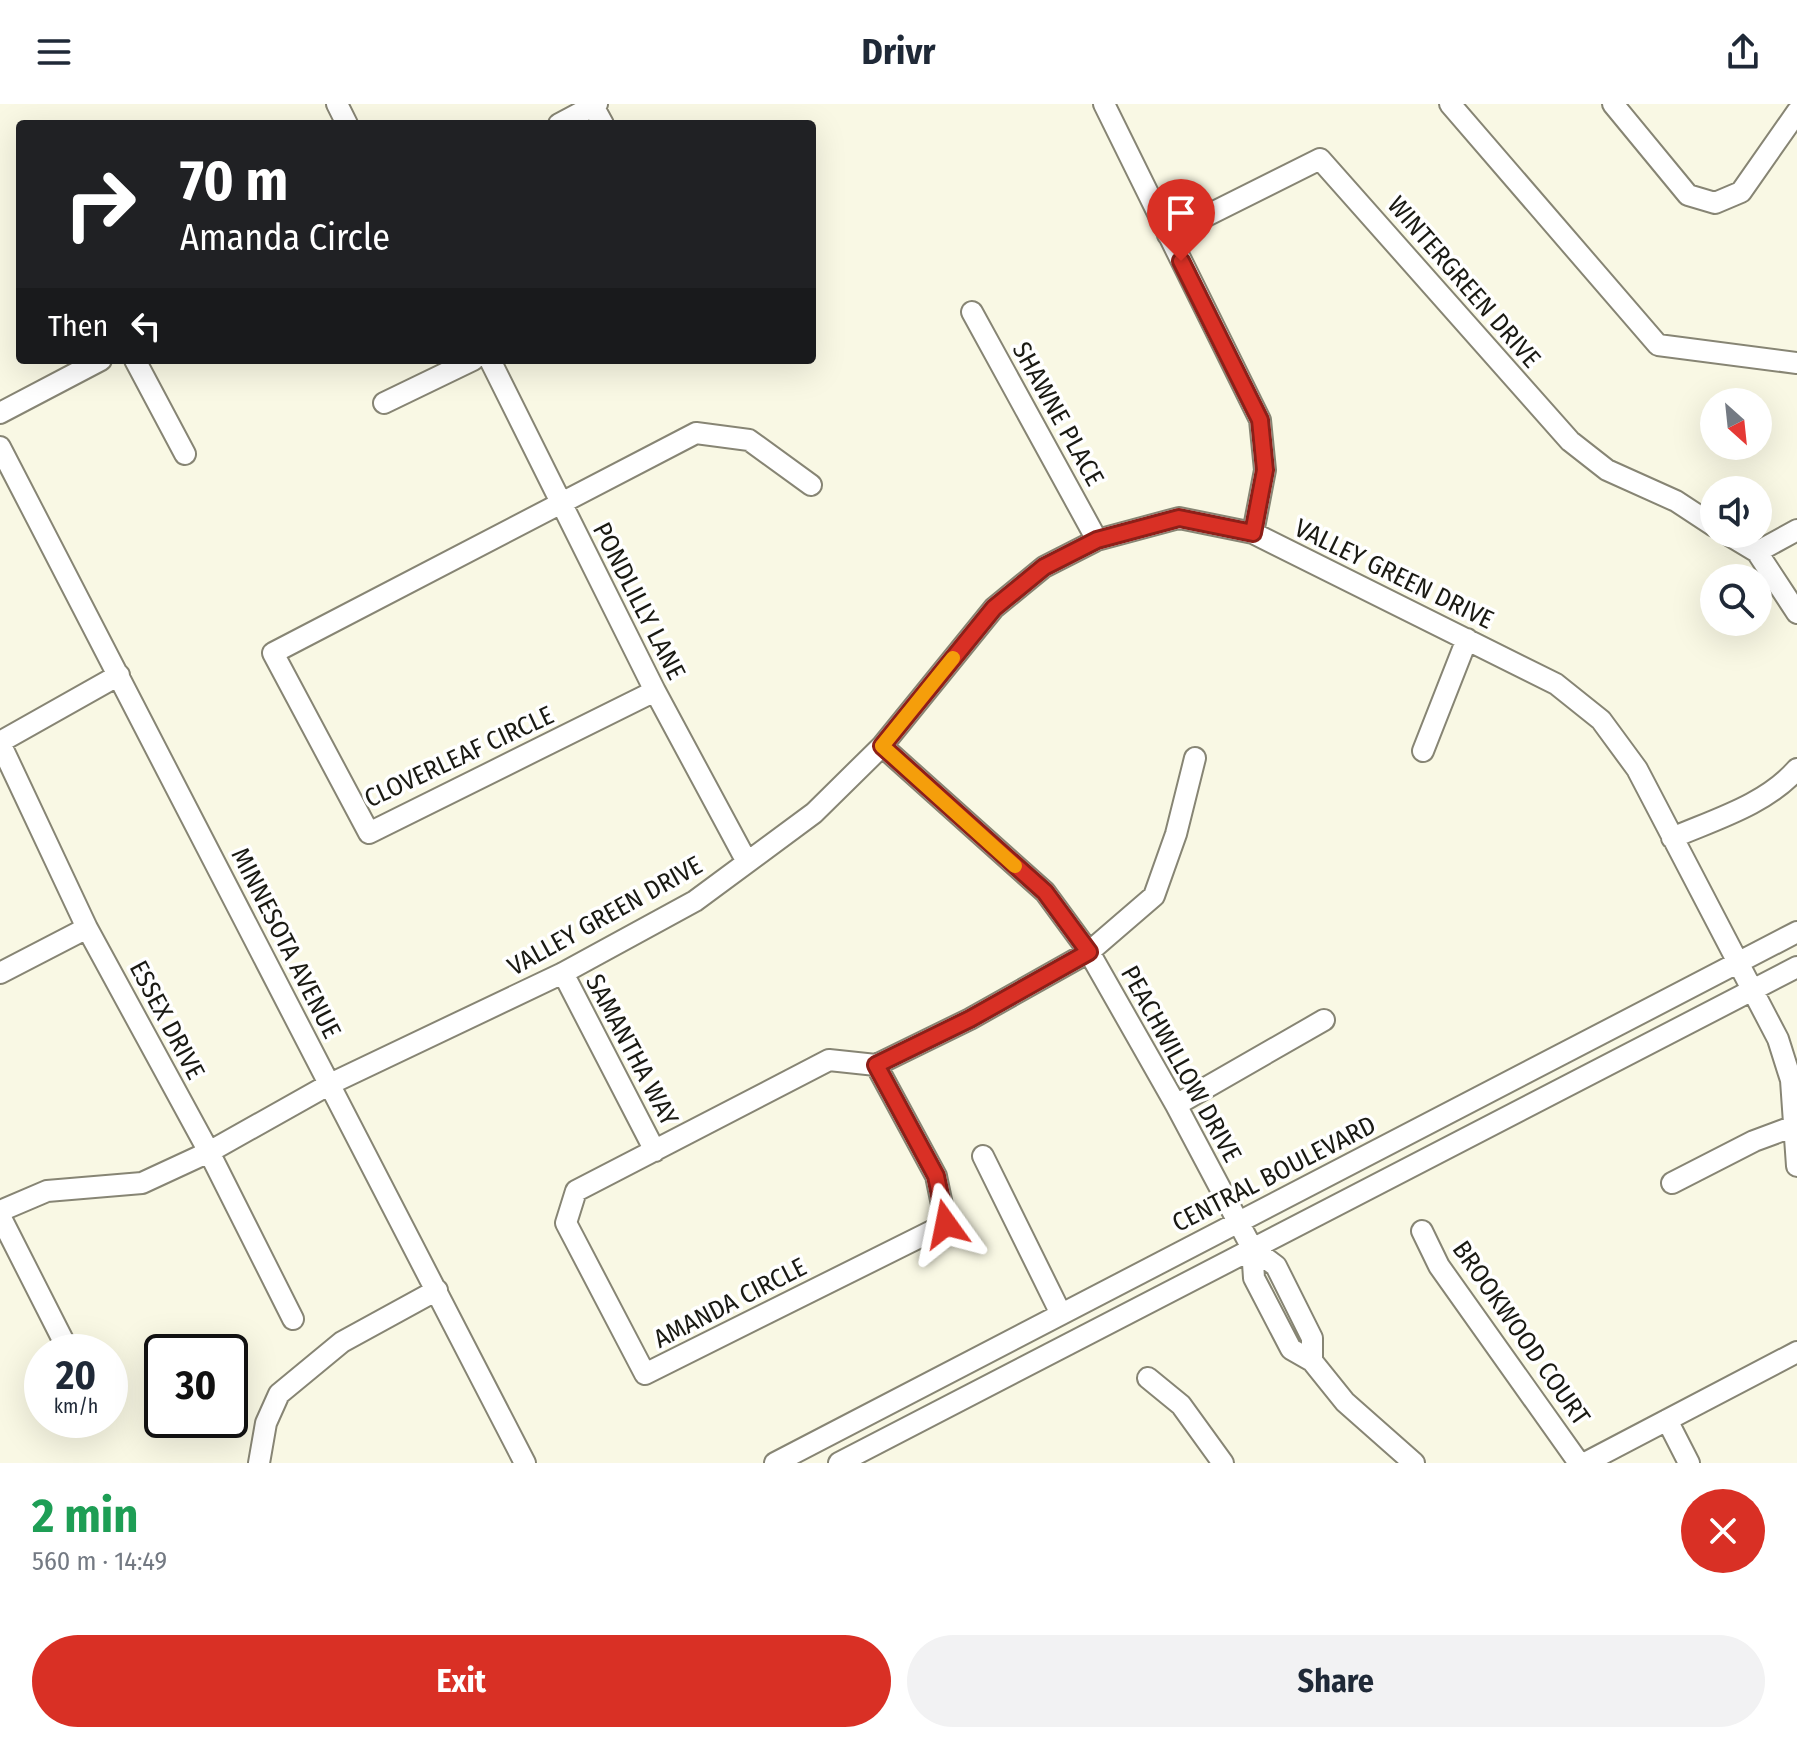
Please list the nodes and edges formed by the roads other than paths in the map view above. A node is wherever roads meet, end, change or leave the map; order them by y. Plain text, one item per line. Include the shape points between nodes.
1 (1104, 104) edge
2 (1450, 104) edge
3 (1613, 104) edge
4 (596, 109) edge
5 (1797, 112) edge
6 (569, 120) edge
7 (1168, 235) junction
8 (972, 312) dead end
9 (1797, 363) edge
10 (93, 364) edge
11 (137, 364) edge
12 (465, 364) edge
13 (492, 364) edge
14 (384, 403) dead end
15 (0, 413) edge
16 (0, 447) edge
17 (185, 454) dead end
18 (811, 485) dead end
19 (562, 505) junction
20 (1700, 517) edge
21 (1797, 530) edge
22 (1253, 533) junction
23 (1097, 540) junction
24 (1750, 548) edge
25 (1757, 552) junction
26 (1797, 613) edge
27 (1467, 639) junction
28 (119, 675) junction
29 (655, 691) junction
30 (0, 743) edge
31 (882, 746) junction
32 (1423, 751) dead end
33 (1195, 758) dead end
34 (1797, 769) edge
35 (1672, 838) junction
36 (747, 862) junction
37 (87, 928) junction
38 (1797, 932) edge
39 (1089, 952) junction
40 (1738, 961) junction
41 (1797, 967) edge
42 (0, 973) edge
43 (563, 973) junction
44 (1753, 990) junction
45 (1324, 1020) dead end
46 (876, 1065) junction
47 (330, 1084) junction
48 (1176, 1105) junction
49 (1796, 1125) edge
50 (655, 1151) junction
51 (209, 1152) junction
52 (983, 1156) dead end
53 (1797, 1166) edge
54 (1672, 1183) dead end
55 (0, 1213) edge
56 (1239, 1222) junction
57 (1422, 1231) dead end
58 (1252, 1248) junction
59 (437, 1290) junction
60 (1061, 1314) junction
61 (293, 1319) dead end
62 (60, 1334) edge
63 (1797, 1352) edge
64 (1148, 1378) dead end
65 (1667, 1420) junction
66 (259, 1463) edge
67 (525, 1463) edge
68 (775, 1463) edge
69 (839, 1463) edge
70 (1223, 1463) edge
71 (1414, 1463) edge
72 (1582, 1463) edge
73 (1689, 1463) edge

1 - 7 street
2 - 9 street via 1658,345
3 - 5 street via 1688,195 1715,203 1741,192
4 - 6 street
7 - 20 street, WINTERGREEN DRIVE via 1320,159 1570,441 1607,470
7 - 22 street via 1260,420 1265,470
8 - 23 street, SHAWNE PLACE
10 - 15 street
11 - 17 street
12 - 14 street
13 - 19 street, PONDLILLY LANE
16 - 28 street, MINNESOTA AVENUE
18 - 19 street via 749,440 696,433
19 - 29 street, PONDLILLY LANE
19 - 29 street, CLOVERLEAF CIRCLE via 273,653 369,833
21 - 25 street
22 - 23 street, VALLEY GREEN DRIVE via 1179,518
22 - 27 street, VALLEY GREEN DRIVE
23 - 31 street, VALLEY GREEN DRIVE via 1044,567 994,608
24 - 25 street
25 - 26 street
27 - 32 street
27 - 35 street, VALLEY GREEN DRIVE via 1556,684 1601,720 1637,769
28 - 30 street
28 - 47 street, MINNESOTA AVENUE
29 - 36 street, PONDLILLY LANE
30 - 37 street, ESSEX DRIVE
31 - 36 street, VALLEY GREEN DRIVE via 814,813
31 - 39 street, PEACHWILLOW DRIVE via 1045,892
33 - 39 street via 1154,896
34 - 35 street via 1781,787 1747,807
35 - 40 street, VALLEY GREEN DRIVE
36 - 43 street, VALLEY GREEN DRIVE via 695,901
37 - 42 street
37 - 51 street, ESSEX DRIVE
38 - 40 street, CENTRAL BOULEVARD
39 - 46 street
39 - 48 street, PEACHWILLOW DRIVE
40 - 44 street, VALLEY GREEN DRIVE
40 - 56 street, CENTRAL BOULEVARD
41 - 44 street
43 - 47 street, VALLEY GREEN DRIVE
43 - 50 street, SAMANTHA WAY
44 - 49 street, VALLEY GREEN DRIVE via 1786,1060
44 - 58 street
45 - 48 street
46 - 50 street, AMANDA CIRCLE via 829,1060
46 - 50 street, AMANDA CIRCLE via 936,1176 946,1224 645,1374 566,1223 576,1191
47 - 51 street, VALLEY GREEN DRIVE
47 - 59 street, MINNESOTA AVENUE
48 - 56 street, PEACHWILLOW DRIVE
49 - 53 street, VALLEY GREEN DRIVE
49 - 54 street
51 - 55 street, VALLEY GREEN DRIVE via 142,1183 47,1191
51 - 61 street, ESSEX DRIVE
52 - 60 street
55 - 62 street
56 - 58 street, PEACHWILLOW DRIVE
56 - 60 street, CENTRAL BOULEVARD
57 - 72 street, BROOKWOOD COURT via 1439,1266
58 - 69 street
58 - 71 street, PEACHWILLOW DRIVE via 1276,1266 1312,1338 1312,1361 1345,1402
59 - 66 street via 342,1342 279,1394 266,1423
59 - 67 street, MINNESOTA AVENUE
60 - 68 street, CENTRAL BOULEVARD
63 - 65 street
64 - 70 street via 1181,1405
65 - 72 street
65 - 73 street

